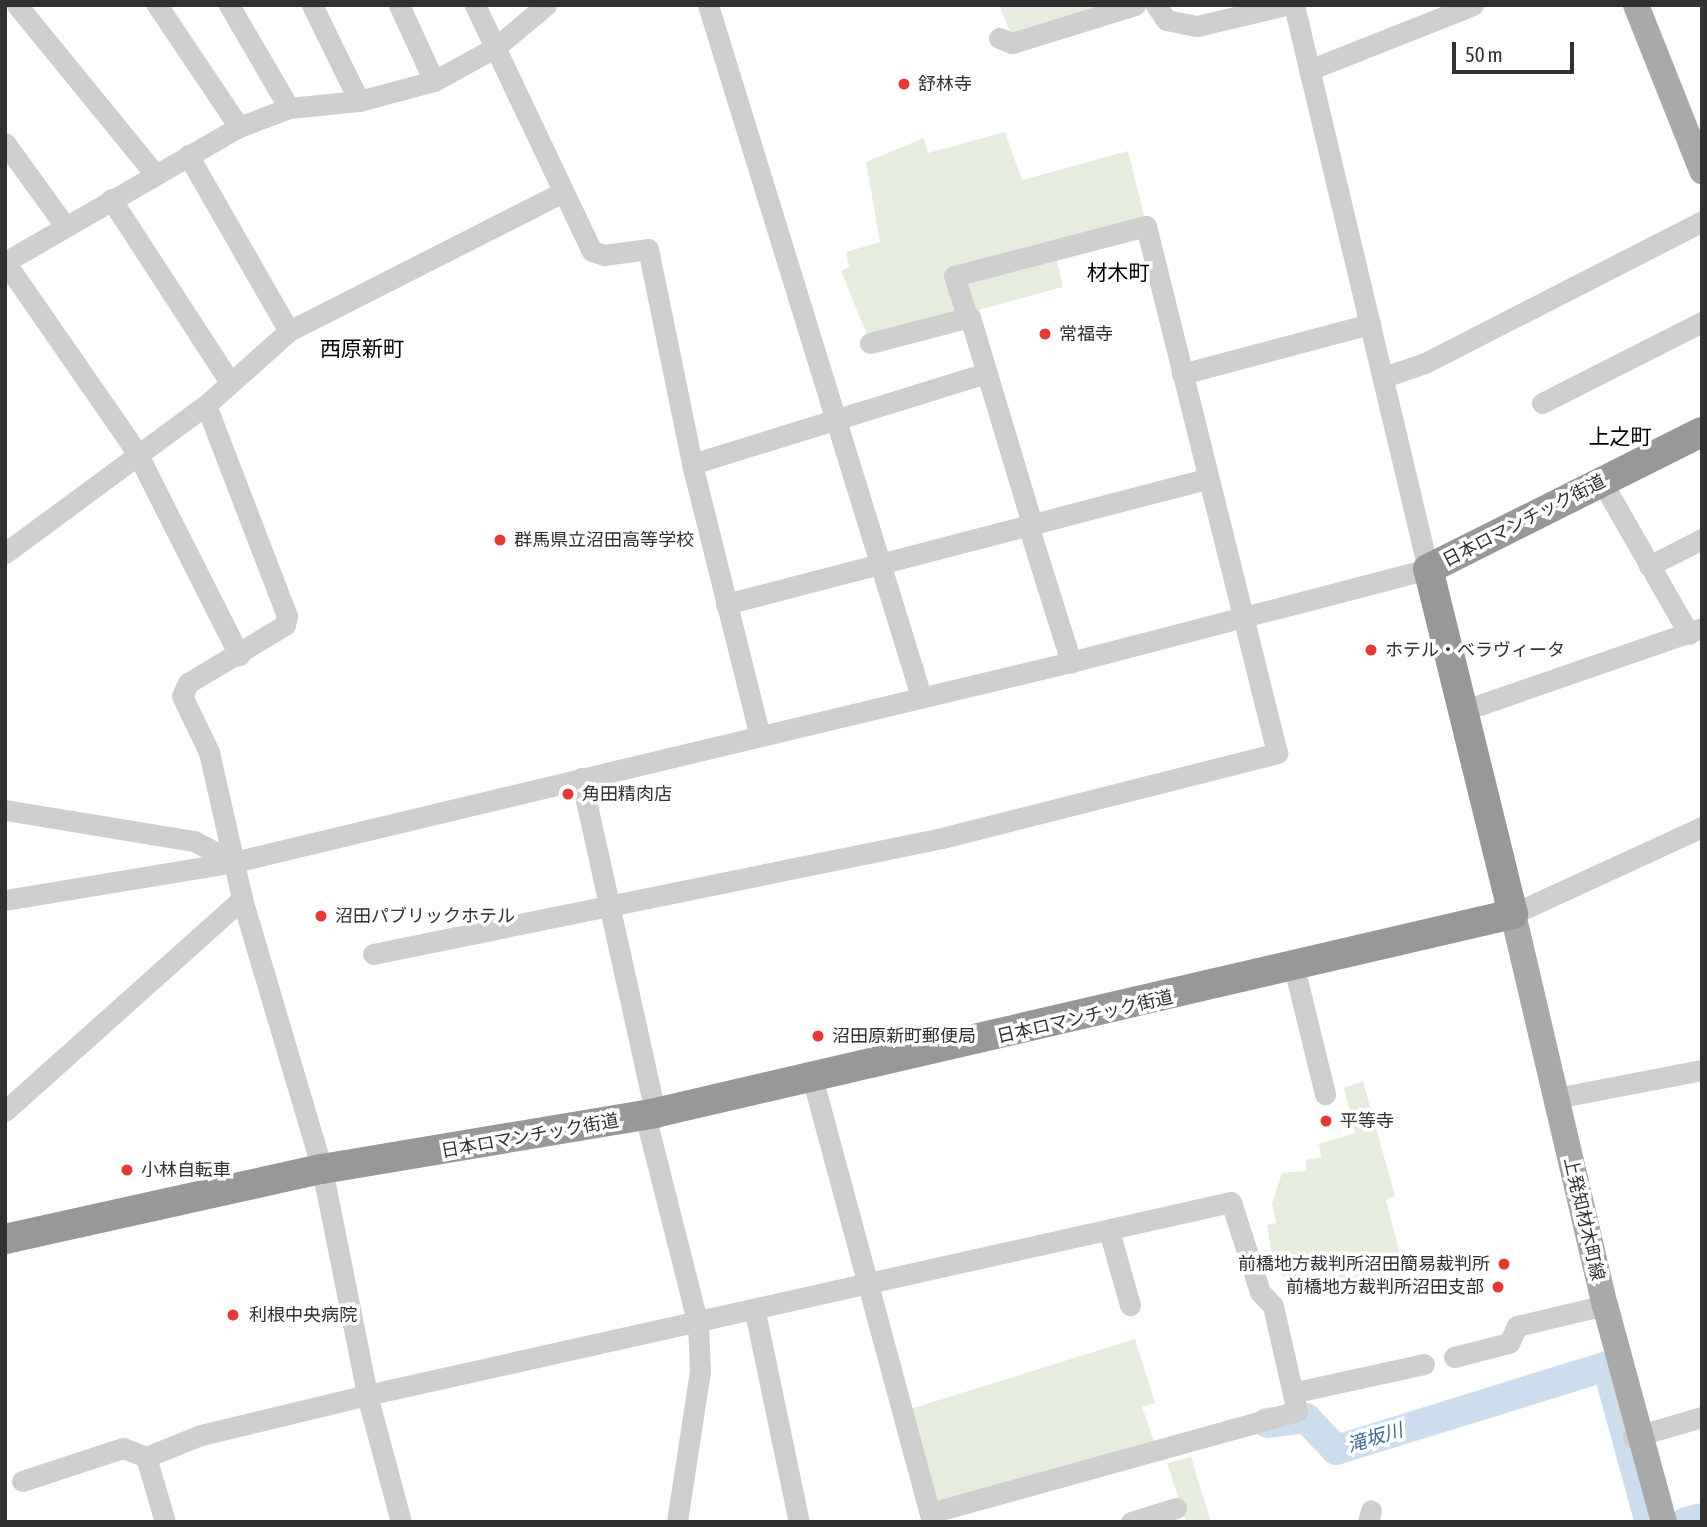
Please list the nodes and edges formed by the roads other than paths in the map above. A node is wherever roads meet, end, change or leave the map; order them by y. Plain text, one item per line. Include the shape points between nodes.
1 (17, 5) edge
2 (158, 5) edge
3 (229, 5) edge
4 (312, 5) edge
5 (399, 5) edge
6 (475, 5) edge
7 (546, 5) edge
8 (708, 5) edge
9 (1135, 5) edge
10 (1156, 5) edge
11 (1286, 5) edge
12 (1294, 5) edge
13 (1473, 5) edge
14 (1636, 5) edge
15 (999, 38) dead end
16 (496, 47) junction
17 (1309, 70) junction
18 (434, 81) junction
19 (359, 101) junction
20 (289, 108) junction
21 (239, 127) junction
22 (5, 143) edge
23 (188, 155) junction
24 (1702, 170) edge
25 (155, 173) junction
26 (561, 193) junction
27 (111, 199) junction
28 (1702, 221) edge
29 (65, 226) junction
30 (5, 262) edge
31 (967, 316) junction
32 (1702, 322) edge
33 (1370, 324) junction
34 (289, 331) junction
35 (870, 343) dead end
36 (986, 373) junction
37 (1182, 374) junction
38 (1384, 377) junction
39 (229, 381) junction
40 (1542, 403) dead end
41 (206, 405) junction
42 (837, 418) junction
43 (1702, 432) edge
44 (136, 451) junction
45 (692, 464) junction
46 (1206, 479) junction
47 (1602, 482) junction
48 (1030, 524) junction
49 (1702, 539) edge
50 (5, 553) edge
51 (881, 563) junction
52 (1649, 566) junction
53 (1428, 569) junction
54 (726, 604) junction
55 (1243, 618) junction
56 (1695, 631) edge
57 (239, 655) junction
58 (1072, 662) junction
59 (920, 696) junction
60 (1465, 710) junction
61 (758, 733) junction
62 (581, 778) junction
63 (5, 810) edge
64 (1702, 827) edge
65 (234, 862) junction
66 (242, 898) junction
67 (5, 900) edge
68 (610, 905) junction
69 (1513, 914) junction
70 (373, 954) dead end
71 (1294, 967) junction
72 (1702, 1070) edge
73 (812, 1077) junction
74 (1325, 1094) dead end
75 (1556, 1098) junction
76 (5, 1111) edge
77 (650, 1114) junction
78 (322, 1169) junction
79 (1110, 1234) junction
80 (5, 1239) edge
81 (867, 1288) junction
82 (1130, 1304) dead end
83 (1605, 1305) junction
84 (755, 1312) junction
85 (698, 1324) junction
86 (1454, 1357) dead end
87 (1424, 1364) dead end
88 (367, 1395) junction
89 (1297, 1404) junction
90 (1702, 1416) edge
91 (1637, 1436) junction
92 (146, 1457) junction
93 (22, 1481) dead end
94 (1176, 1508) dead end
95 (931, 1518) edge
96 (165, 1522) edge
97 (401, 1522) edge
98 (677, 1522) edge
99 (799, 1522) edge
100 (1131, 1522) edge
101 (1664, 1522) edge

1 - 25 street
2 - 21 street
3 - 20 street
4 - 19 street
5 - 18 street
6 - 16 street
7 - 16 street
8 - 42 street
9 - 15 street via 1012,43
10 - 11 street via 1166,20 1196,26
12 - 17 street
13 - 17 street
14 - 24 main road
16 - 18 street
16 - 26 street
17 - 33 street
18 - 19 street
19 - 20 street
20 - 21 street
21 - 23 street
22 - 29 street
23 - 25 street
23 - 34 street
25 - 27 street
26 - 34 street
26 - 45 street via 592,250 604,255 648,249
27 - 29 street
27 - 39 street
28 - 38 street via 1425,362
29 - 30 street
30 - 44 street
31 - 35 street
31 - 36 street
31 - 37 street via 954,276 1146,226
32 - 40 street
33 - 37 street
33 - 38 street
34 - 39 street
36 - 42 street
36 - 48 street
37 - 46 street
38 - 53 street
39 - 41 street
41 - 44 street
41 - 57 street via 287,616 285,625
42 - 45 street
42 - 51 street
43 - 47 highway, 日本ロマンチック街道
44 - 50 street
44 - 57 street
45 - 54 street
46 - 48 street
46 - 55 street
47 - 52 street
47 - 53 highway, 日本ロマンチック街道
48 - 51 street
48 - 58 street
49 - 52 street
51 - 54 street
51 - 59 street
52 - 56 street
53 - 55 street
53 - 60 highway, 日本ロマンチック街道
54 - 61 street
55 - 58 street
55 - 68 street via 1277,753 942,838
56 - 60 street
57 - 65 street via 188,683 182,696 209,752
58 - 59 street
59 - 61 street
60 - 69 highway, 日本ロマンチック街道
61 - 62 street
62 - 65 street
62 - 68 street
63 - 65 street via 194,841
64 - 69 street
65 - 66 street
65 - 67 street
66 - 76 street
66 - 78 street
68 - 70 street
68 - 77 street
69 - 71 highway, 日本ロマンチック街道
69 - 75 main road, 上発知材木町線
71 - 73 highway, 日本ロマンチック街道
71 - 74 street
72 - 75 street
73 - 77 highway, 日本ロマンチック街道
73 - 81 street
75 - 83 main road, 上発知材木町線
77 - 78 highway, 日本ロマンチック街道
77 - 85 street
78 - 80 highway, 日本ロマンチック街道
78 - 88 street
79 - 81 street
79 - 82 street
79 - 89 street via 1231,1202 1260,1292 1273,1306
81 - 84 street
81 - 95 street
83 - 86 street via 1517,1326 1508,1343
83 - 91 main road, 上発知材木町線
84 - 85 street
84 - 99 street
85 - 88 street
85 - 98 street via 700,1371
87 - 89 street
88 - 92 street via 201,1435
88 - 97 street
89 - 95 street
90 - 91 street
91 - 101 main road, 上発知材木町線
92 - 93 street via 123,1448
92 - 96 street
94 - 100 street

